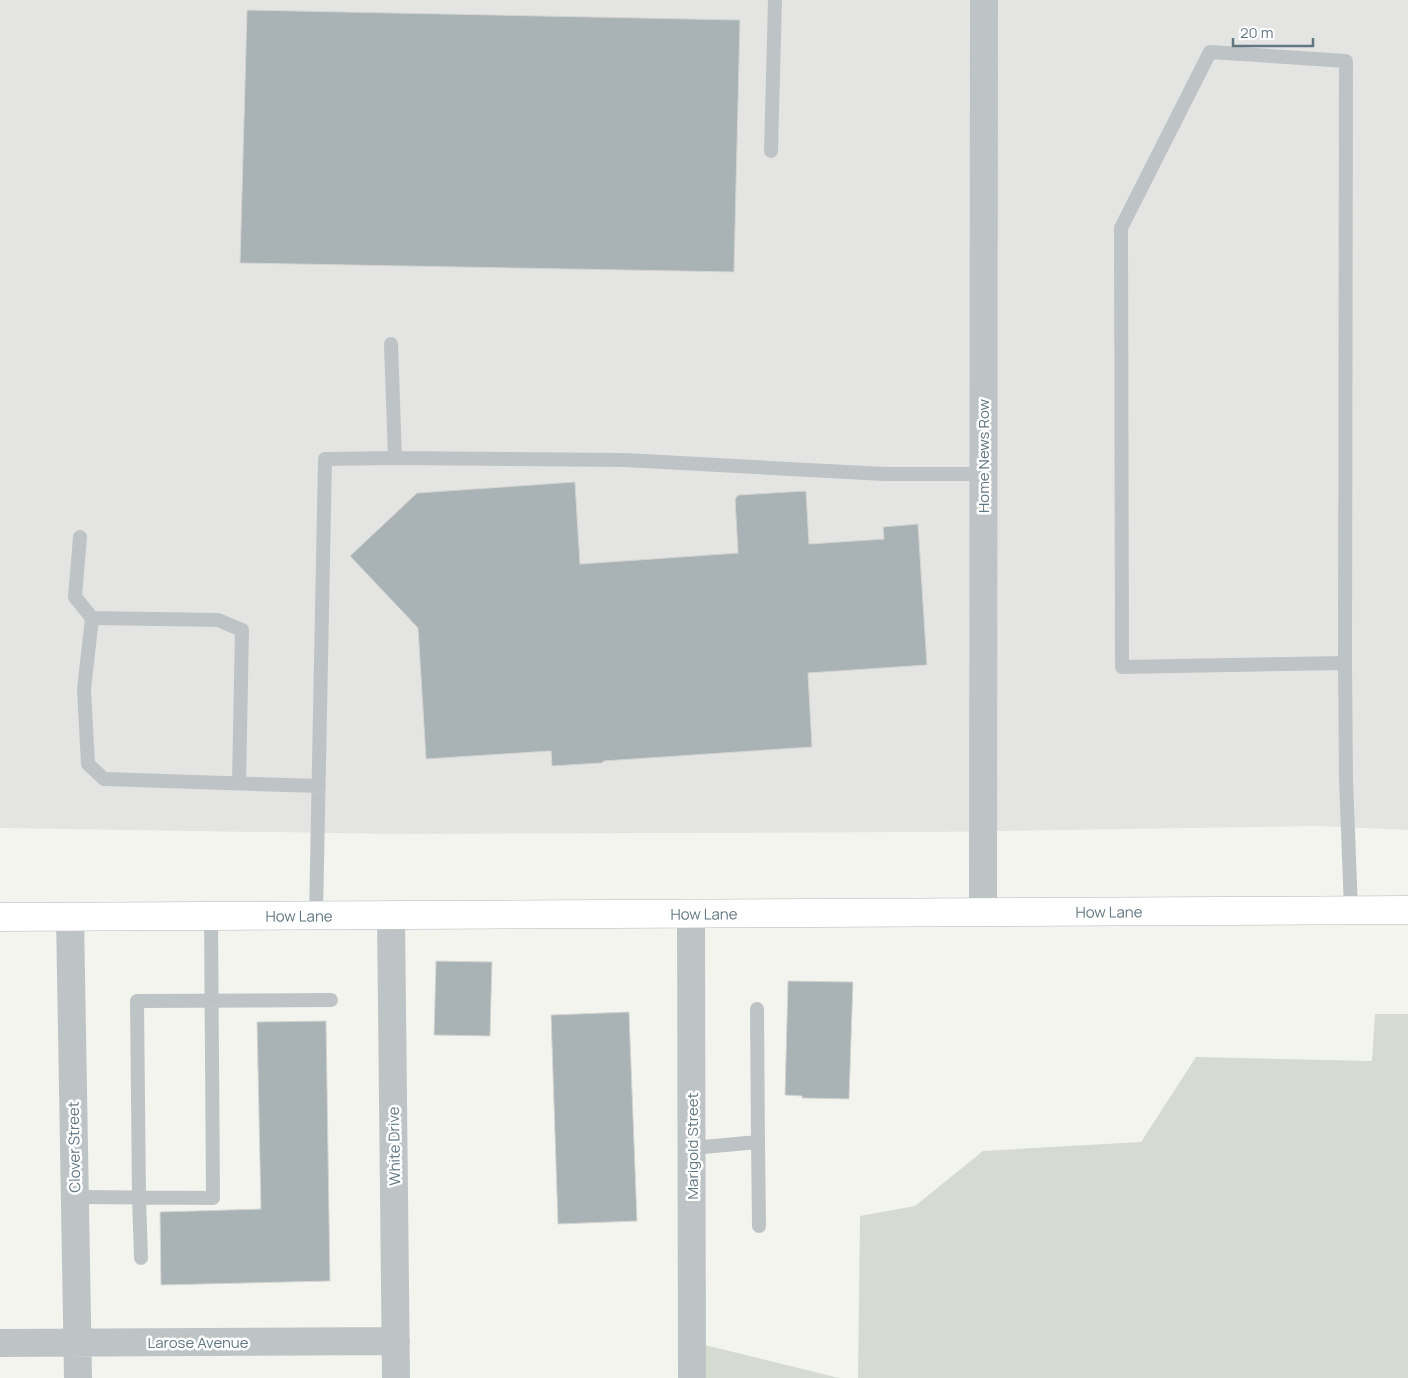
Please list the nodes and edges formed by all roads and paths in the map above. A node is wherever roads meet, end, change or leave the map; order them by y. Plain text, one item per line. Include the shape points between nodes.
1 (775, 0) edge
2 (984, 0) edge
3 (771, 152) dead end
4 (391, 344) dead end
5 (395, 458) junction
6 (983, 474) junction
7 (80, 537) dead end
8 (92, 618) junction
9 (1344, 663) junction
10 (238, 783) junction
11 (319, 786) junction
12 (1351, 910) junction
13 (1408, 910) edge
14 (983, 912) junction
15 (692, 913) junction
16 (211, 915) junction
17 (316, 915) junction
18 (392, 915) junction
19 (70, 916) junction
20 (0, 917) edge
21 (213, 1000) junction
22 (331, 1000) dead end
23 (757, 1009) dead end
24 (758, 1142) junction
25 (692, 1148) junction
26 (138, 1197) junction
27 (75, 1198) junction
28 (759, 1226) dead end
29 (141, 1258) dead end
30 (396, 1341) junction
31 (0, 1343) edge
32 (78, 1343) junction
33 (78, 1378) edge
34 (396, 1378) edge
35 (692, 1378) edge

1 - 3 lane
2 - 6 street, Home News Row
4 - 5 lane
5 - 6 lane via 625,460 884,474
5 - 11 lane via 325,460
6 - 14 street, Home News Row
7 - 8 lane via 75,597
8 - 10 lane via 84,689 88,764 104,779
8 - 10 lane via 218,620 242,630
9 - 9 lane via 1122,667 1121,228 1210,52 1346,61
9 - 12 lane
10 - 11 lane
11 - 17 lane
12 - 13 main road, How Lane
12 - 14 main road, How Lane
14 - 15 main road, How Lane
15 - 18 main road, How Lane
15 - 25 street, Marigold Street
16 - 17 main road, How Lane
16 - 19 main road, How Lane
16 - 21 lane
17 - 18 main road, How Lane
18 - 30 street, White Drive
19 - 20 main road, How Lane
19 - 27 street, Clover Street
21 - 22 lane
21 - 26 lane via 137,1000
21 - 26 lane via 213,1198
23 - 24 lane
24 - 25 lane
24 - 28 lane
25 - 35 street, Marigold Street
26 - 27 lane
26 - 29 lane
27 - 32 street, Clover Street
30 - 32 street, Larose Avenue
30 - 34 street, White Drive
31 - 32 street, Larose Avenue
32 - 33 street, Clover Street

